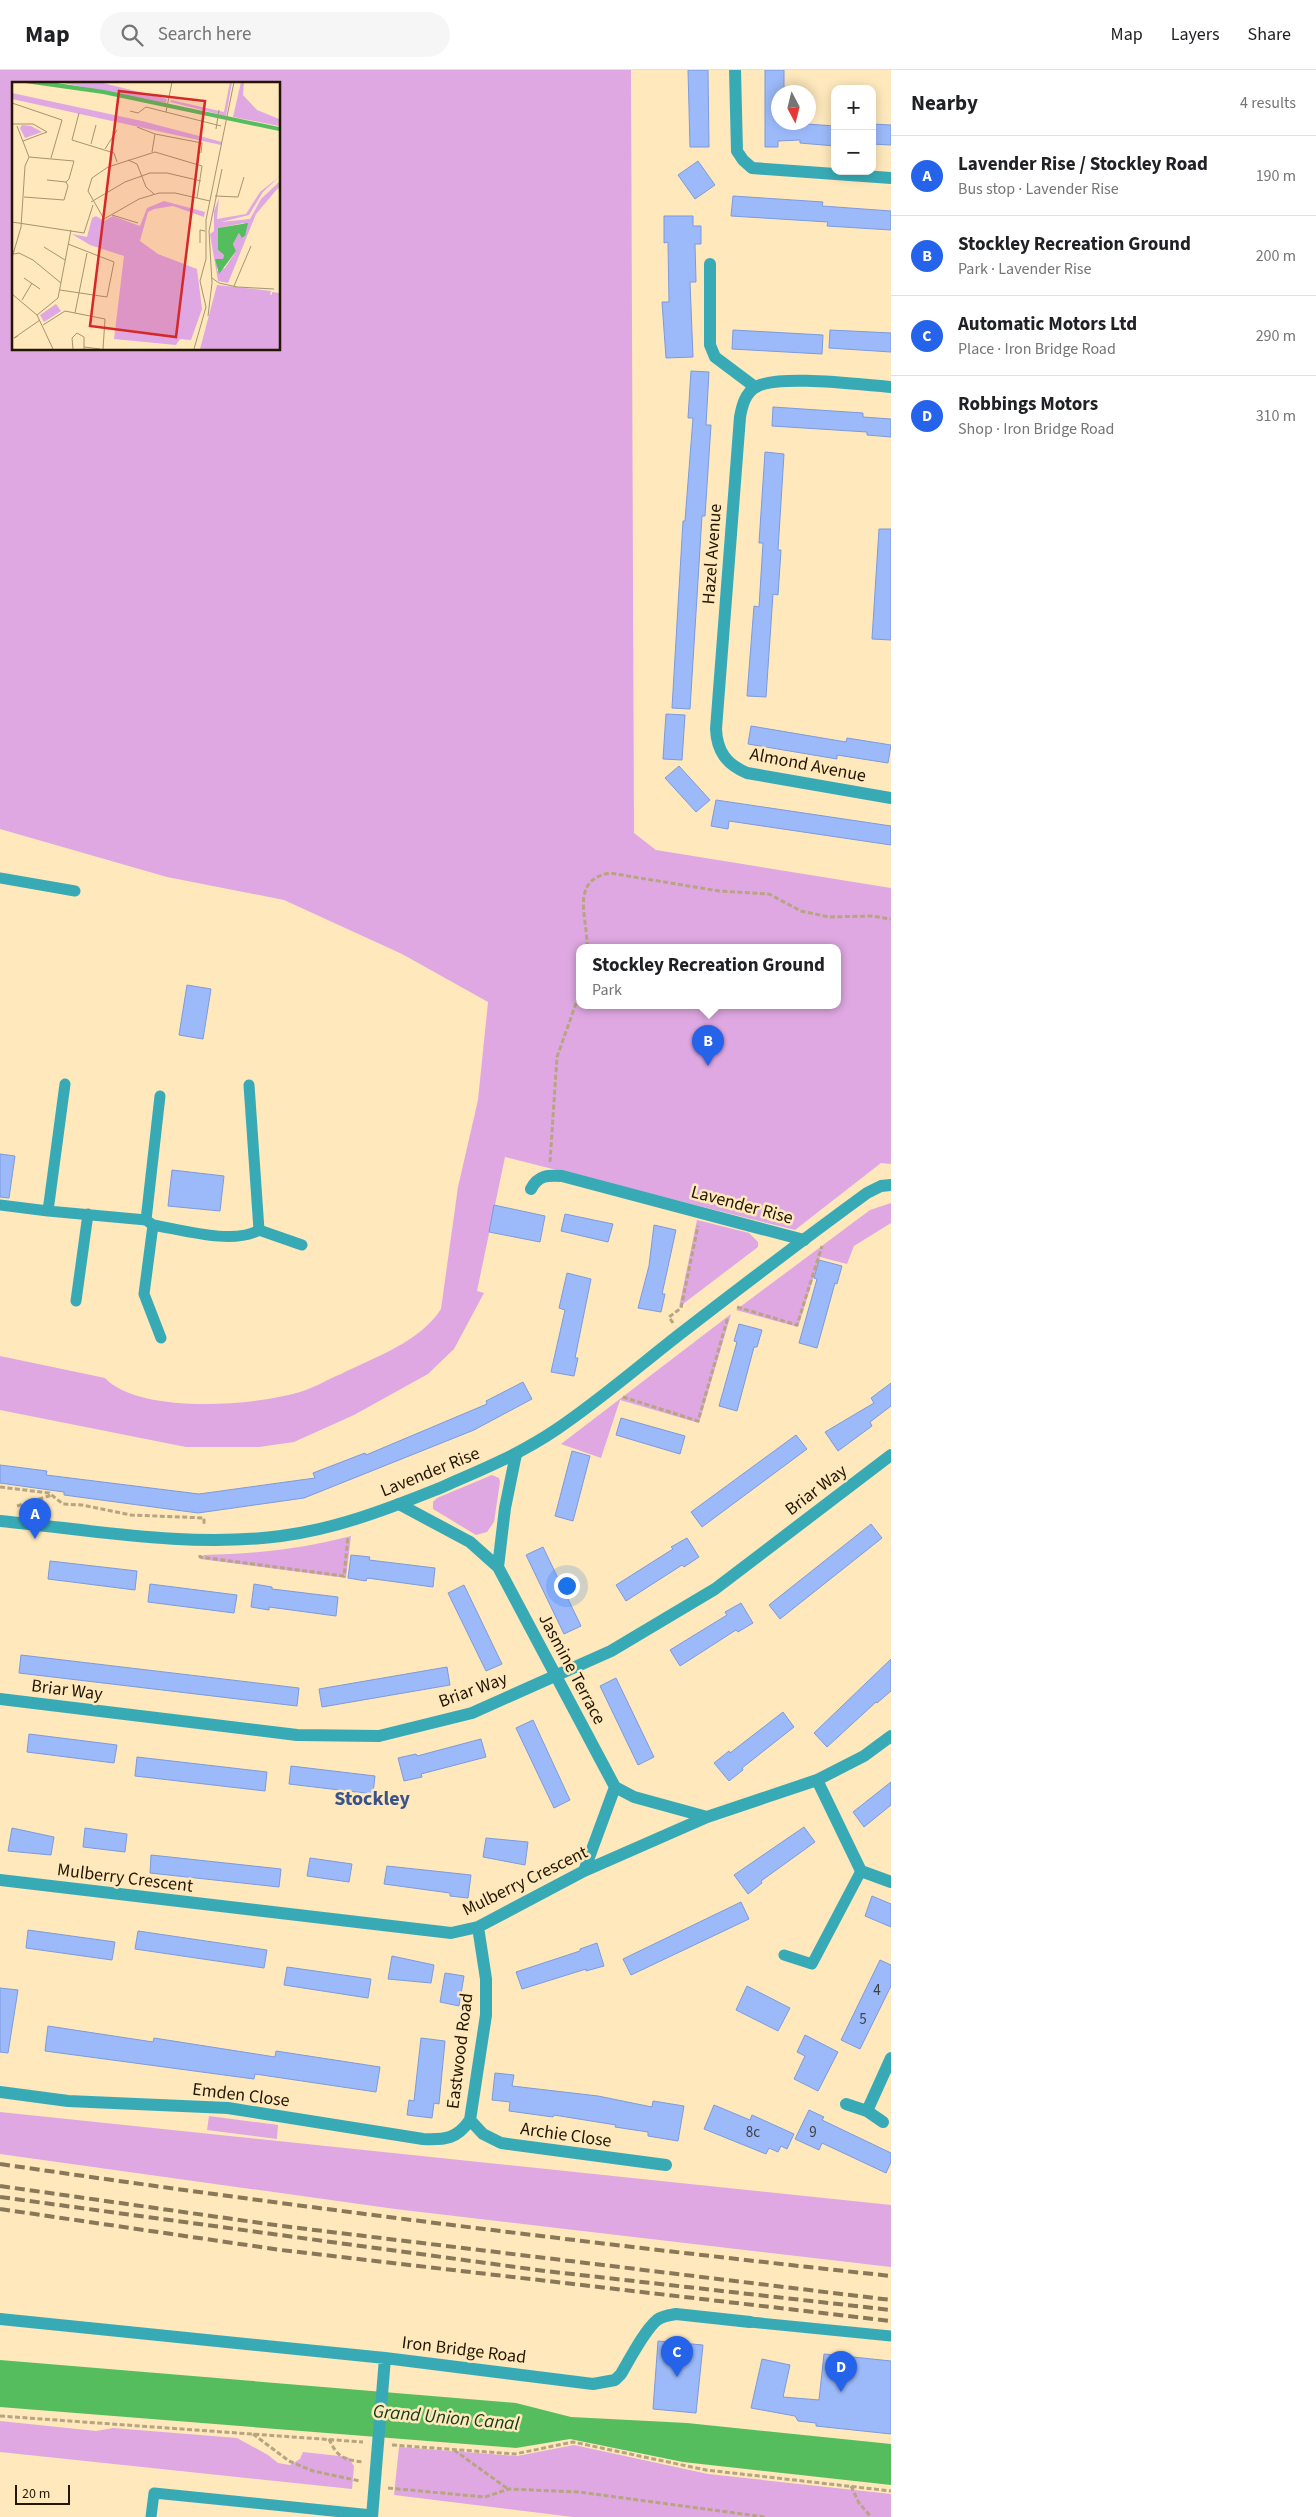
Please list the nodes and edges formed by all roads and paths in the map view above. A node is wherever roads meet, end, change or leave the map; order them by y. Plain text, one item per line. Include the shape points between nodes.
1 (735, 70) edge
2 (891, 178) edge
3 (710, 264) dead end
4 (756, 387) junction
5 (891, 387) edge
6 (716, 729) joint
7 (891, 798) edge
8 (0, 878) edge
9 (76, 891) dead end
10 (891, 919) edge
11 (587, 944) edge
12 (576, 1003) edge
13 (65, 1084) dead end
14 (249, 1085) dead end
15 (160, 1096) dead end
16 (550, 1175) junction
17 (886, 1186) edge
18 (531, 1189) dead end
19 (0, 1204) edge
20 (48, 1210) junction
21 (701, 1213) junction
22 (88, 1214) junction
23 (829, 1221) junction
24 (150, 1222) junction
25 (259, 1230) junction
26 (804, 1240) junction
27 (302, 1245) dead end
28 (76, 1301) dead end
29 (724, 1301) junction
30 (681, 1333) junction
31 (161, 1338) dead end
32 (615, 1387) junction
33 (516, 1454) junction
34 (891, 1455) edge
35 (0, 1487) edge
36 (52, 1495) junction
37 (399, 1504) junction
38 (4, 1521) edge
39 (350, 1522) junction
40 (203, 1540) junction
41 (498, 1567) junction
42 (556, 1677) junction
43 (0, 1699) edge
44 (891, 1736) edge
45 (817, 1780) junction
46 (615, 1787) junction
47 (707, 1818) junction
48 (584, 1870) junction
49 (860, 1871) junction
50 (0, 1880) edge
51 (891, 1882) edge
52 (478, 1927) junction
53 (784, 1955) dead end
54 (891, 2058) edge
55 (0, 2092) edge
56 (846, 2104) dead end
57 (867, 2111) junction
58 (470, 2120) junction
59 (884, 2122) dead end
60 (666, 2165) dead end
61 (0, 2319) edge
62 (750, 2322) joint
63 (891, 2336) edge
64 (385, 2358) junction
65 (0, 2416) edge
66 (253, 2434) junction
67 (329, 2439) junction
68 (367, 2442) dead end
69 (386, 2444) dead end
70 (454, 2450) junction
71 (345, 2460) dead end
72 (374, 2486) junction
73 (851, 2486) junction
74 (509, 2489) junction
75 (891, 2491) edge
76 (372, 2516) edge
77 (151, 2517) edge
78 (765, 2517) edge
79 (872, 2517) edge

1 - 2 street via 737,151 752,168
3 - 4 street via 710,345 715,357
4 - 5 street via 780,381
4 - 6 street, Hazel Avenue via 744,401 740,417
6 - 7 street, Almond Avenue via 720,751 736,768 747,773
8 - 9 lane
10 - 11 path via 829,917 801,911 769,894 719,891 610,873 592,878 584,889
12 - 16 path via 557,1057
13 - 20 lane
14 - 25 lane
15 - 24 lane
16 - 18 street via 538,1180
16 - 21 street, Lavender Rise
17 - 23 street, Lavender Rise via 867,1193
19 - 20 lane
20 - 22 lane
21 - 26 street, Lavender Rise
21 - 30 path via 681,1308 669,1317
22 - 24 lane
22 - 28 lane
23 - 26 street, Lavender Rise
23 - 29 path via 797,1325 739,1309
24 - 25 lane via 234,1237 248,1236
24 - 31 lane via 144,1294
25 - 27 lane
26 - 29 street, Lavender Rise
29 - 30 street, Lavender Rise
29 - 32 path via 728,1316 698,1421 624,1398
30 - 32 street, Lavender Rise
32 - 33 street, Lavender Rise
33 - 37 street, Lavender Rise
33 - 41 street
34 - 42 street, Briar Way via 716,1589 611,1651
35 - 36 path
36 - 38 path via 20,1506 11,1505
36 - 40 path via 64,1504 131,1515 204,1518
37 - 39 street, Lavender Rise
37 - 41 street, Jasmine Terrace via 470,1542
38 - 40 street, Lavender Rise
39 - 40 street, Lavender Rise via 282,1536
39 - 40 path via 344,1576 200,1557
41 - 42 street, Jasmine Terrace
42 - 43 street, Briar Way via 472,1713 378,1736 297,1735
42 - 46 street, Jasmine Terrace
44 - 45 street, Mulberry Crescent via 864,1756
45 - 47 street, Mulberry Crescent
45 - 49 street
46 - 47 street via 634,1797
46 - 48 street
47 - 48 street, Mulberry Crescent
48 - 52 street, Mulberry Crescent
49 - 51 street
49 - 53 lane via 812,1964
50 - 52 street, Mulberry Crescent via 451,1933
52 - 58 street, Eastwood Road via 486,1979 486,2015
54 - 57 street
55 - 58 street, Emden Close via 68,2101 228,2108 423,2139 447,2138 462,2132
56 - 57 street
57 - 59 street
58 - 60 street, Archie Close via 483,2134 501,2144
61 - 64 street, Iron Bridge Road
62 - 63 lane, Iron Bridge Road
62 - 64 street, Iron Bridge Road via 667,2315 657,2319 615,2380 593,2384
64 - 72 street
65 - 66 path
66 - 67 path
66 - 72 path via 289,2461 313,2471 350,2477
67 - 68 path
67 - 71 path via 336,2454
69 - 70 path
70 - 73 path via 515,2454 573,2442 706,2470
70 - 74 path
72 - 74 path via 485,2497
72 - 76 street
73 - 75 path
73 - 79 path via 859,2503
74 - 78 path via 631,2497
76 - 77 lane via 154,2493

